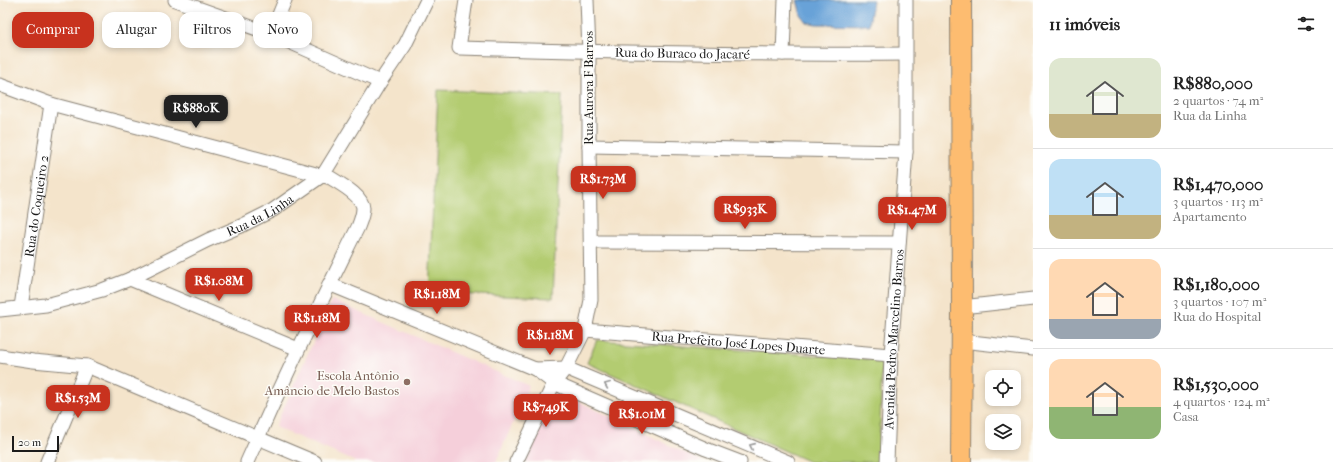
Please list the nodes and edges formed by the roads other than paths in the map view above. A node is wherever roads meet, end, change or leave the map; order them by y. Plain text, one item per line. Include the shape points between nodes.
1 (175, 0) edge
2 (285, 0) edge
3 (427, 0) edge
4 (466, 0) edge
5 (587, 0) edge
6 (785, 0) edge
7 (906, 0) edge
8 (960, 0) edge
9 (280, 12) edge
10 (253, 28) edge
11 (303, 48) edge
12 (589, 52) junction
13 (783, 54) junction
14 (906, 54) junction
15 (380, 82) junction
16 (0, 85) edge
17 (51, 104) junction
18 (589, 146) junction
19 (906, 152) junction
20 (323, 175) junction
21 (591, 242) junction
22 (899, 243) junction
23 (130, 279) junction
24 (329, 284) junction
25 (1033, 299) edge
26 (20, 307) junction
27 (962, 307) junction
28 (0, 310) edge
29 (586, 330) junction
30 (962, 341) junction
31 (1033, 348) edge
32 (298, 349) junction
33 (891, 355) junction
34 (0, 356) edge
35 (87, 366) junction
36 (566, 368) junction
37 (535, 369) junction
38 (554, 383) junction
39 (715, 430) junction
40 (258, 438) junction
41 (706, 449) junction
42 (47, 462) edge
43 (247, 462) edge
44 (314, 462) edge
45 (516, 462) edge
46 (740, 462) edge
47 (788, 462) edge
48 (887, 462) edge
49 (961, 462) edge

1 - 10 street
2 - 9 street
3 - 15 street, Rua da Linha via 405,46
4 - 12 street, Rua do Buraco do Jacaré via 459,48
5 - 12 street, Rua Aurora F Barros
6 - 13 street
7 - 14 street, Avenida Pedro Marcelino Barros
8 - 27 main road
11 - 15 street
12 - 13 street, Rua do Buraco do Jacaré
12 - 18 street, Rua Aurora F Barros
13 - 14 street, Rua do Buraco do Jacaré
14 - 19 street, Avenida Pedro Marcelino Barros
15 - 20 street, Rua da Linha
16 - 17 street
17 - 20 street
17 - 26 street, Rua do Coqueiro 2
18 - 19 street
18 - 21 street, Rua Aurora F Barros
19 - 22 street, Avenida Pedro Marcelino Barros
20 - 23 street, Rua da Linha via 273,210
20 - 24 street via 355,195 363,208 358,228
21 - 22 street
21 - 29 street, Rua Aurora F Barros via 591,300
22 - 33 street, Avenida Pedro Marcelino Barros
23 - 26 street, Rua da Linha via 102,290 46,305
23 - 32 street
24 - 32 street
24 - 37 street
25 - 27 street
26 - 28 street, Rua da Linha
27 - 30 main road
29 - 33 street, Rua Prefeito José Lopes Duarte
29 - 36 street, Rua Aurora F Barros
30 - 31 street
30 - 49 main road
32 - 40 street
33 - 48 street, Avenida Pedro Marcelino Barros
34 - 35 street
35 - 40 street
35 - 42 street
36 - 37 street
36 - 38 street, Rua Aurora F Barros
39 -> 36 street
37 - 38 street
38 - 41 street
38 - 45 street, Rua Aurora F Barros
39 - 41 street
47 -> 39 street
40 - 43 street
40 - 44 street
41 - 46 street

